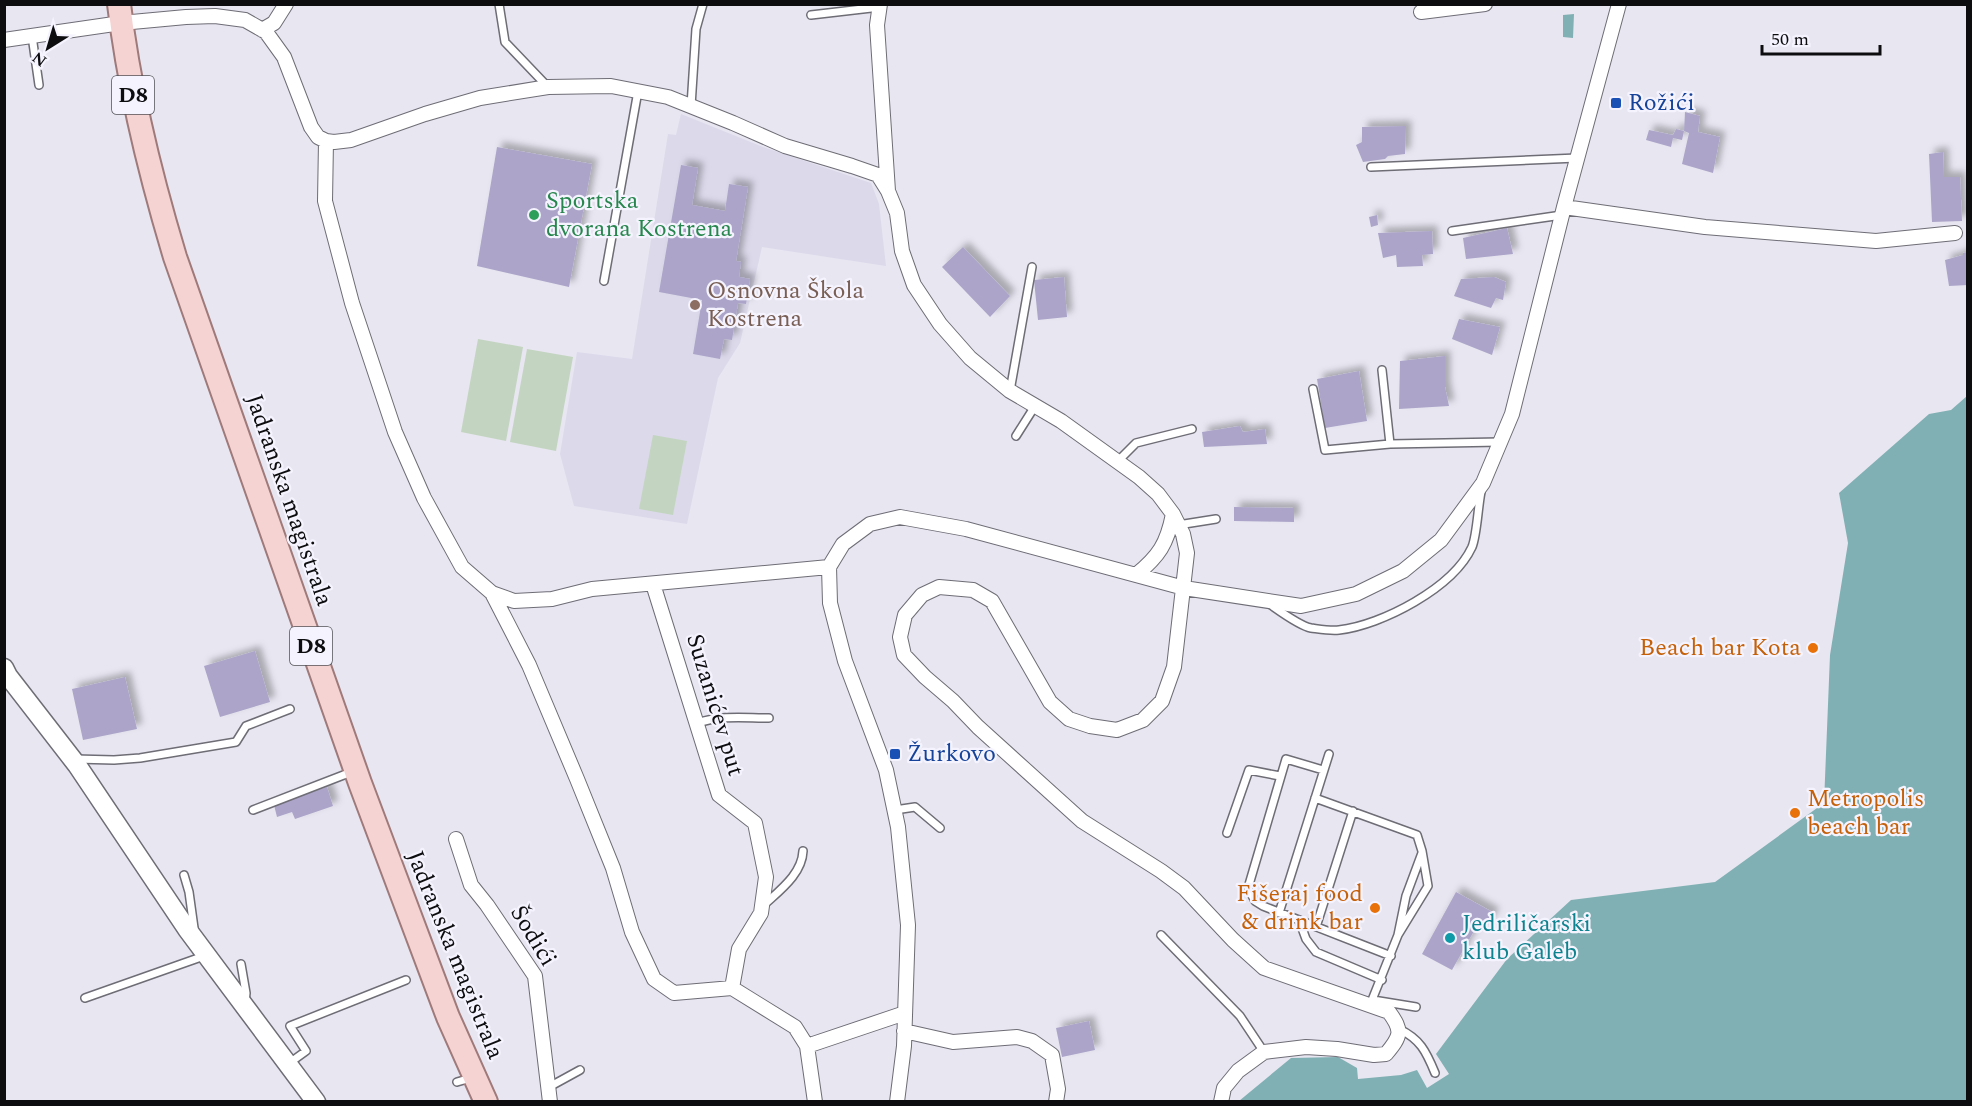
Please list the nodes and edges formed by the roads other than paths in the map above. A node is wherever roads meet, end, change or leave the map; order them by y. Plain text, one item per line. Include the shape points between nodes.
1 (286, 4) edge
2 (499, 4) edge
3 (703, 4) edge
4 (1485, 4) edge
5 (1619, 4) edge
6 (880, 6) edge
7 (1421, 12) dead end
8 (120, 14) edge
9 (811, 15) dead end
10 (262, 30) junction
11 (32, 36) junction
12 (4, 40) edge
13 (39, 85) dead end
14 (548, 87) junction
15 (638, 91) junction
16 (691, 106) junction
17 (326, 141) junction
18 (1577, 158) junction
19 (1371, 167) dead end
20 (888, 191) junction
21 (1563, 211) junction
22 (1452, 231) dead end
23 (1955, 233) dead end
24 (1032, 267) dead end
25 (604, 281) dead end
26 (1382, 370) dead end
27 (1313, 388) dead end
28 (1010, 391) junction
29 (1035, 406) junction
30 (1192, 429) dead end
31 (1016, 436) dead end
32 (1500, 442) junction
33 (1390, 444) junction
34 (1117, 462) junction
35 (1483, 483) junction
36 (1216, 519) dead end
37 (1176, 520) junction
38 (829, 567) junction
39 (1136, 575) junction
40 (653, 584) junction
41 (1184, 588) junction
42 (492, 593) junction
43 (1263, 601) junction
44 (4, 668) edge
45 (290, 709) dead end
46 (769, 718) dead end
47 (697, 723) junction
48 (1329, 754) dead end
49 (73, 759) junction
50 (355, 770) junction
51 (1323, 770) junction
52 (1280, 776) junction
53 (1315, 798) junction
54 (252, 810) dead end
55 (895, 810) junction
56 (1353, 811) junction
57 (940, 828) dead end
58 (1227, 833) dead end
59 (456, 839) dead end
60 (803, 851) dead end
61 (1422, 851) junction
62 (184, 875) dead end
63 (761, 908) junction
64 (1279, 913) junction
65 (1299, 920) junction
66 (1316, 927) junction
67 (1161, 935) dead end
68 (1398, 935) junction
69 (195, 940) junction
70 (207, 955) junction
71 (1391, 956) junction
72 (241, 964) dead end
73 (406, 980) dead end
74 (1382, 980) junction
75 (732, 988) junction
76 (85, 998) dead end
77 (1372, 1003) junction
78 (244, 1005) junction
79 (1416, 1007) dead end
80 (905, 1013) junction
81 (1398, 1029) junction
82 (904, 1031) junction
83 (807, 1046) junction
84 (1264, 1053) junction
85 (288, 1064) junction
86 (580, 1070) dead end
87 (1435, 1073) dead end
88 (550, 1094) edge
89 (316, 1101) edge
90 (486, 1101) edge
91 (815, 1101) edge
92 (897, 1101) edge
93 (1056, 1101) edge
94 (1221, 1101) edge

1 - 10 street via 274,23
2 - 14 lane via 505,42
3 - 16 lane via 696,29
4 - 7 street
5 - 18 street
6 - 9 lane
6 - 20 street via 877,25
8 - 10 street via 215,16 245,20
8 - 11 street
8 - 50 main road, Jadranska magistrala / D8 via 133,95 175,257
10 - 17 street via 284,57 311,127
11 - 12 street
11 - 13 lane
14 - 15 street via 610,86
14 - 17 street via 480,98 351,140
15 - 16 street
15 - 25 lane
16 - 20 street via 785,146 878,176
17 - 42 street via 325,201 352,303 395,432 424,498 462,567
18 - 19 lane
18 - 21 street
20 - 28 street via 914,285 963,350
21 - 22 lane
21 - 23 street via 1876,242
21 - 32 street via 1512,414
24 - 28 lane
26 - 33 lane
27 - 33 lane via 1325,450
28 - 29 street
29 - 31 lane
29 - 34 street
30 - 34 lane via 1136,442
32 - 33 lane
32 - 35 street
34 - 37 street via 1158,495
35 - 43 street via 1441,540 1403,571 1356,594 1301,606
35 - 43 lane via 1473,544 1464,561 1412,604 1359,626 1337,630 1308,627
36 - 37 lane
37 - 39 street via 1152,562
37 - 41 street via 1187,553
38 - 39 street via 843,544 870,524 900,516 966,529
38 - 40 street
38 - 55 street via 830,603 845,661 886,770
39 - 41 street
40 - 42 street via 514,601
40 - 47 street, Suzanićev put
41 - 43 street
41 - 77 street via 1174,667 1162,701 1143,720 1117,729 1069,719 1050,702 992,601 973,590 939,587 922,595 905,615 900,637 904,655 925,677 1082,821 1184,888 1264,968
42 - 75 street via 529,665 613,868 632,932 654,979 674,993
44 - 49 street
45 - 49 lane via 246,726 236,742 140,758
46 - 47 lane via 731,716
47 - 63 street, Suzanićev put via 719,795 755,823 765,877
48 - 51 lane
49 - 69 street
50 - 54 lane
50 - 90 main road, Jadranska magistrala / D8 via 448,1017 465,1079
51 - 52 lane via 1286,759
51 - 53 lane
52 - 58 lane via 1249,770
52 - 64 lane via 1248,888 1255,901
53 - 56 lane
53 - 64 lane
55 - 57 lane via 915,807
55 - 80 street via 908,925
56 - 61 lane via 1417,835
56 - 66 lane
59 - 88 street, Šodići via 471,885 536,976
60 - 63 lane via 798,870
61 - 68 lane via 1402,909
61 - 68 lane via 1428,886
62 - 69 lane
63 - 75 street, Suzanićev put via 739,949
64 - 65 lane
65 - 66 lane
65 - 74 lane via 1316,952
66 - 71 lane
67 - 84 lane via 1240,1016
68 - 71 lane
69 - 70 street
70 - 76 lane
70 - 78 street
71 - 74 lane
72 - 78 lane
73 - 85 lane via 290,1026 306,1051
74 - 77 lane
75 - 83 street via 795,1027
77 - 79 lane
77 - 81 street via 1389,1012
78 - 85 street
80 - 82 street
80 - 83 street
81 - 84 street via 1396,1042 1386,1054 1306,1047
81 - 87 lane via 1412,1035 1426,1051
82 - 92 street
82 - 93 street via 953,1042 1017,1036 1032,1041 1052,1055 1059,1089
83 - 91 street
84 - 94 street via 1238,1071 1224,1088
85 - 89 street
86 - 88 lane

